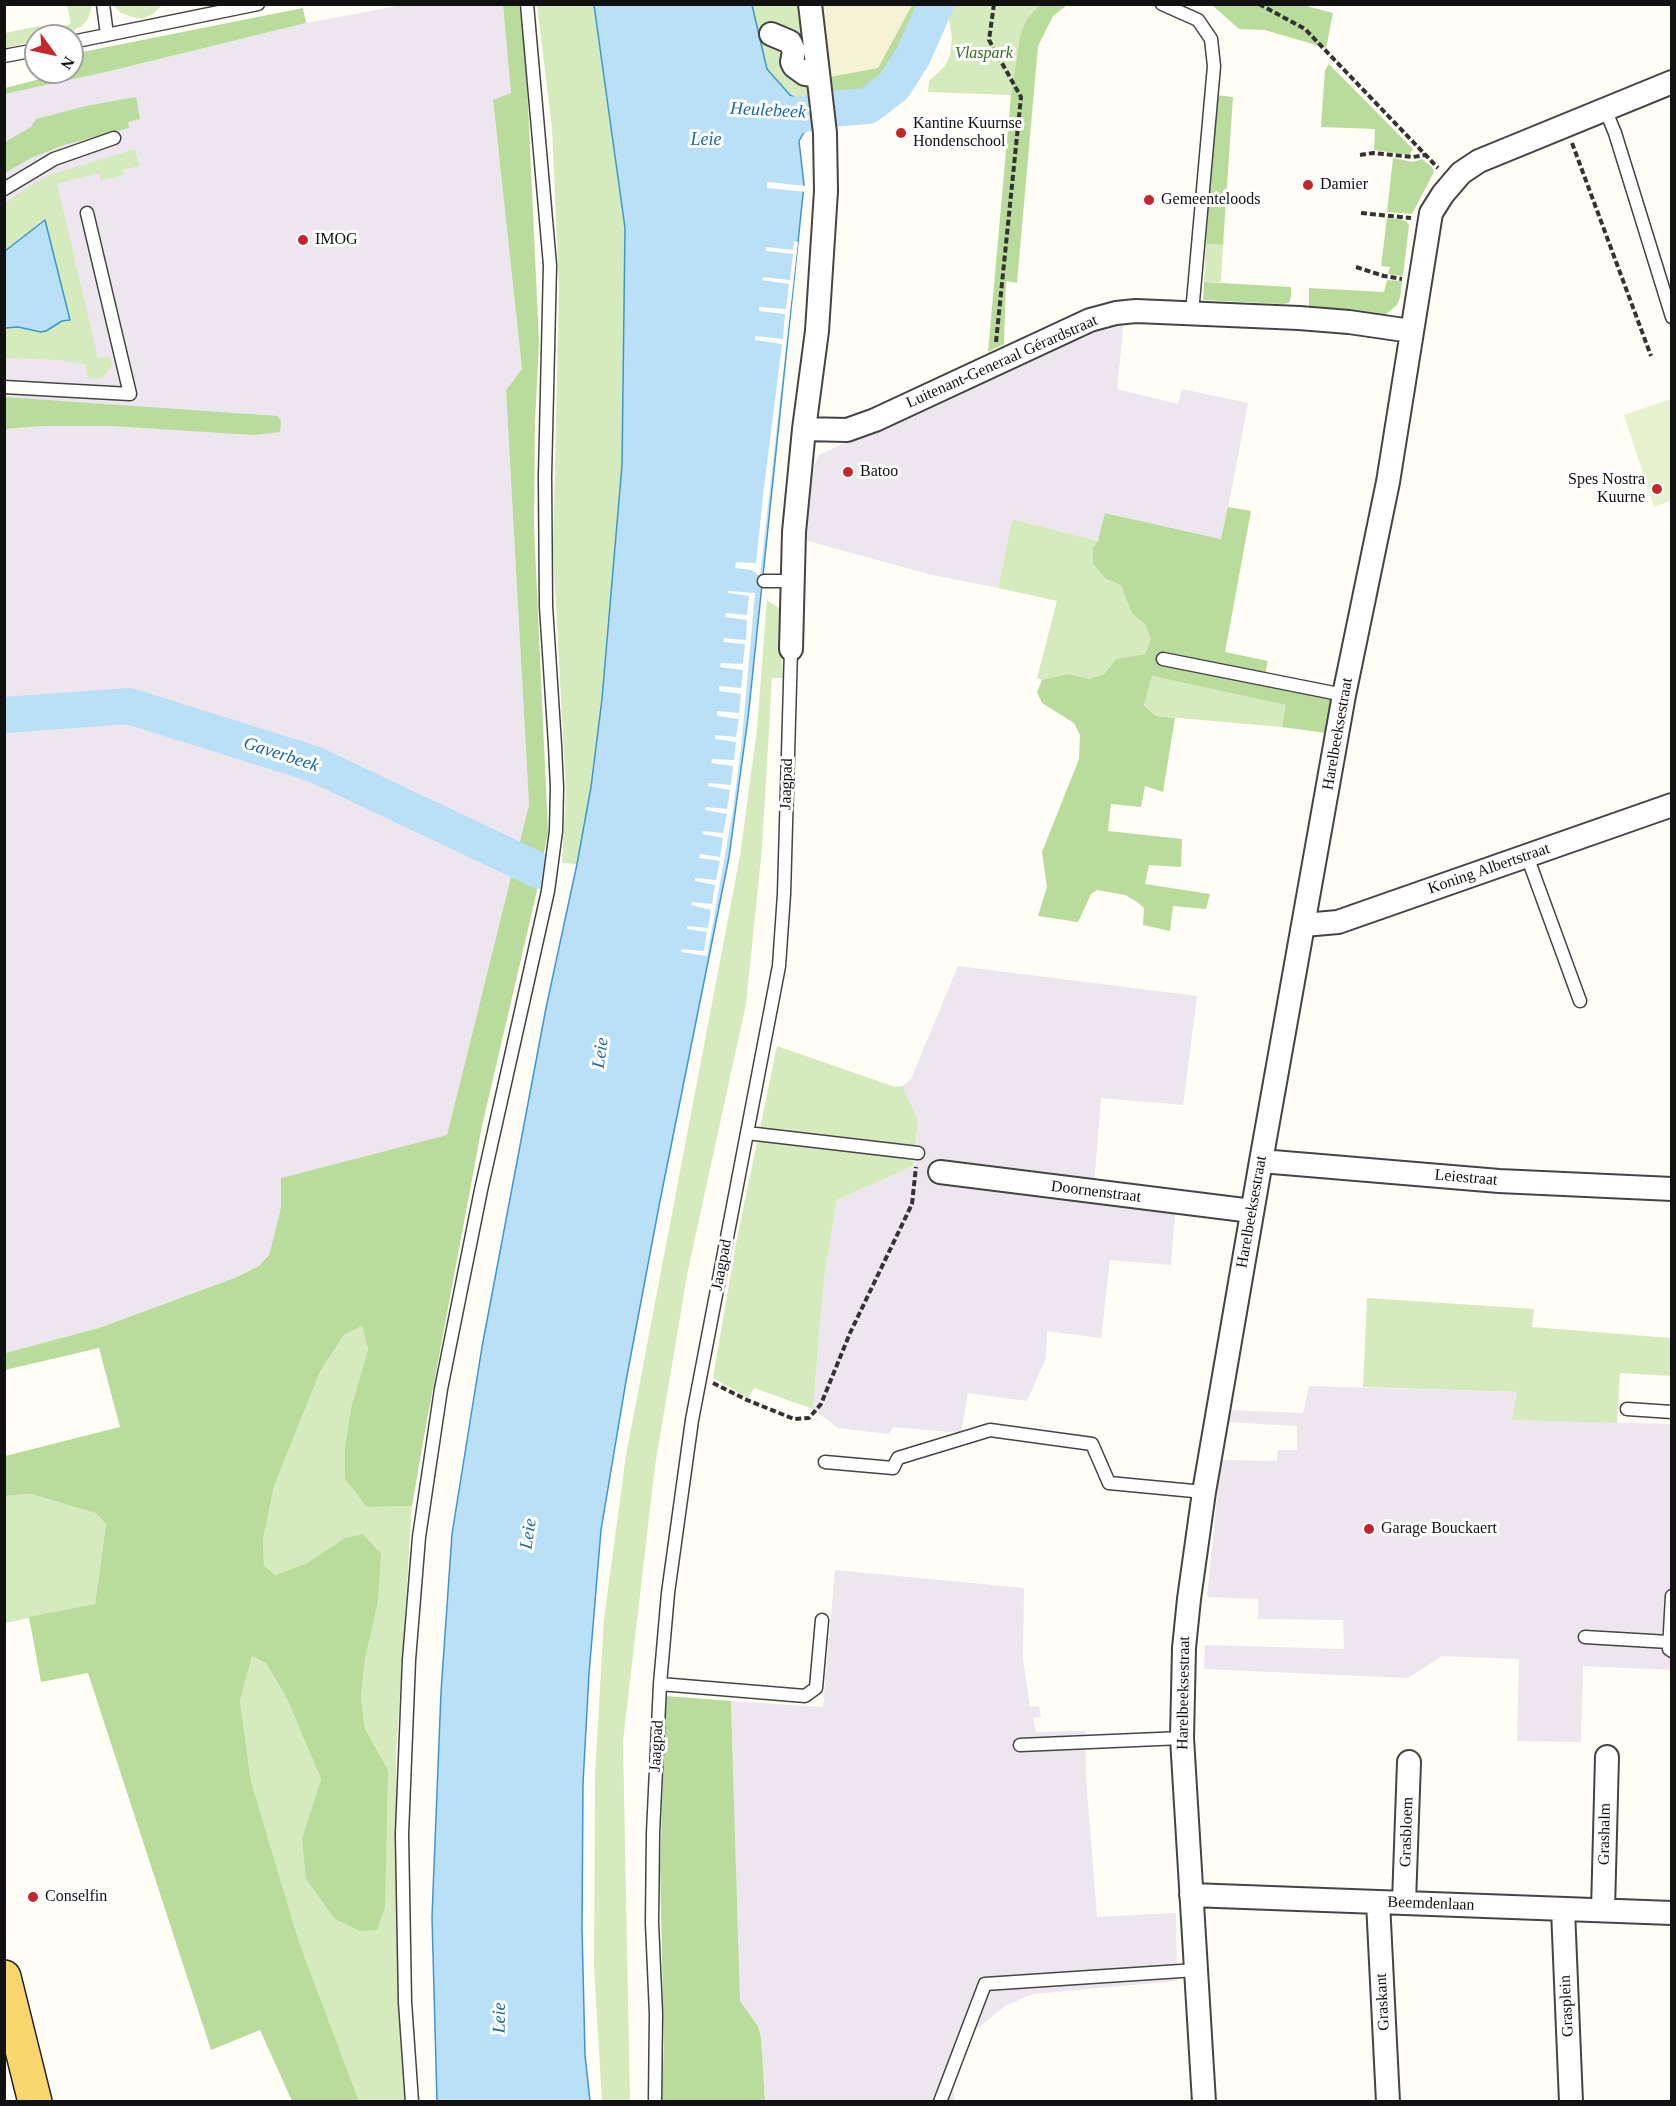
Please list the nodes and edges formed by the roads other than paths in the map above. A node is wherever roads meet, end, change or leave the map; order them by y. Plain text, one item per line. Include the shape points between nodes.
1 (103, 4) edge
2 (258, 4) edge
3 (527, 4) edge
4 (810, 4) edge
5 (1162, 4) edge
6 (771, 34) dead end
7 (107, 35) junction
8 (84, 40) edge
9 (24, 52) edge
10 (4, 56) edge
11 (815, 80) junction
12 (1671, 82) edge
13 (1605, 109) junction
14 (114, 138) dead end
15 (4, 189) edge
16 (87, 213) dead end
17 (1192, 313) junction
18 (1671, 317) edge
19 (1411, 331) junction
20 (4, 387) edge
21 (804, 429) junction
22 (792, 580) junction
23 (764, 581) dead end
24 (791, 649) joint
25 (1163, 659) dead end
26 (1344, 695) junction
27 (1671, 805) edge
28 (1527, 856) junction
29 (1304, 925) junction
30 (1580, 1001) dead end
31 (747, 1134) junction
32 (918, 1153) road end
33 (1261, 1161) junction
34 (940, 1172) dead end
35 (1671, 1189) edge
36 (1252, 1211) junction
37 (1627, 1409) dead end
38 (1671, 1413) edge
39 (825, 1462) dead end
40 (1204, 1492) junction
41 (1671, 1596) edge
42 (822, 1620) dead end
43 (1585, 1637) dead end
44 (1670, 1646) edge
45 (660, 1684) junction
46 (1182, 1738) junction
47 (1020, 1745) dead end
48 (1607, 1757) dead end
49 (1409, 1762) dead end
50 (1191, 1894) junction
51 (1378, 1902) junction
52 (1404, 1902) junction
53 (1563, 1910) junction
54 (1603, 1910) junction
55 (1671, 1913) edge
56 (1196, 1970) junction
57 (4, 1977) edge
58 (35, 2102) edge
59 (412, 2102) edge
60 (655, 2102) edge
61 (940, 2102) edge
62 (1204, 2102) edge
63 (1388, 2102) edge
64 (1571, 2102) edge

1 - 7 lane
2 - 7 lane
3 - 59 lane via 550,265 546,594 556,831 548,891 441,1389 419,1537 402,1834 405,2002
4 - 11 street
5 - 17 lane via 1198,20 1210,39 1214,66
6 - 11 street via 790,42 794,66
7 - 8 lane
9 - 10 lane
11 - 21 street via 825,133 826,202 817,331
12 - 13 street
13 - 18 lane
13 - 19 street via 1479,161 1452,183 1431,213
14 - 15 lane via 54,159
16 - 20 lane via 130,394
17 - 19 street, Luitenant-Generaal Gérardstraat via 1339,321
17 - 21 street, Luitenant-Generaal Gérardstraat via 1136,310 1090,320 875,420 847,430
19 - 26 street, Harelbeeksestraat via 1388,482
21 - 22 street, Jaagpad
22 - 23 lane
22 - 24 street, Jaagpad
24 - 31 lane, Jaagpad via 779,966
25 - 26 lane
26 - 29 street, Harelbeeksestraat
27 - 28 street, Koning Albertstraat
28 - 29 street, Koning Albertstraat via 1338,922
28 - 30 lane
29 - 33 street, Harelbeeksestraat
31 - 32 lane
31 - 45 lane, Jaagpad via 700,1377 673,1549
33 - 35 street, Leiestraat via 1499,1181
33 - 36 street, Harelbeeksestraat
34 - 36 street, Doornenstraat
36 - 40 street, Harelbeeksestraat
37 - 38 lane
39 - 40 lane via 893,1468 898,1458 990,1430 1092,1443 1109,1483
40 - 46 street, Harelbeeksestraat via 1184,1648
41 - 44 lane
42 - 45 lane via 816,1688 805,1696
43 - 44 lane
45 - 60 lane, Jaagpad via 653,1833
46 - 47 lane
46 - 50 street, Harelbeeksestraat
48 - 54 street, Grashalm
49 - 52 street, Grasbloem
50 - 51 street, Beemdenlaan
50 - 56 street, Harelbeeksestraat
51 - 52 street, Beemdenlaan
51 - 63 street, Graskant
52 - 53 street, Beemdenlaan
53 - 54 street, Beemdenlaan
53 - 64 street, Grasplein
54 - 55 street, Beemdenlaan
56 - 61 lane via 985,1984
56 - 62 street, Harelbeeksestraat
57 - 58 main road

